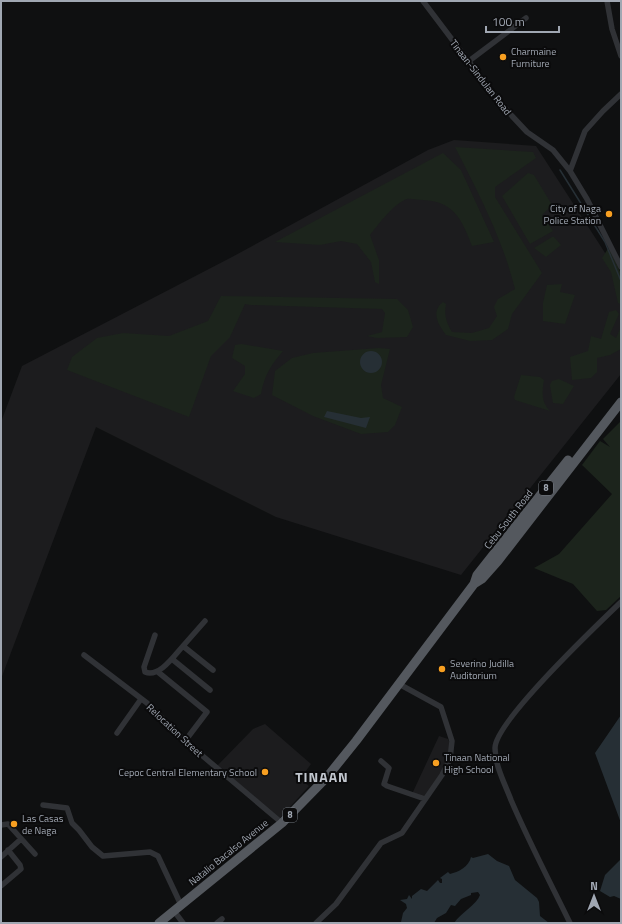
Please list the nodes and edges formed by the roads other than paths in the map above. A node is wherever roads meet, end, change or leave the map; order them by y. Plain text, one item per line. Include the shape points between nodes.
1 (423, 1) edge
2 (606, 1) edge
3 (526, 18) dead end
4 (621, 56) edge
5 (469, 61) junction
6 (621, 94) edge
7 (570, 171) junction
8 (621, 267) edge
9 (620, 400) edge
10 (621, 602) edge
11 (205, 621) dead end
12 (155, 635) dead end
13 (183, 646) junction
14 (84, 655) dead end
15 (172, 659) junction
16 (213, 670) dead end
17 (158, 672) junction
18 (399, 684) junction
19 (210, 690) dead end
20 (141, 699) junction
21 (117, 733) dead end
22 (185, 741) junction
23 (381, 761) dead end
24 (425, 799) junction
25 (44, 805) dead end
26 (282, 823) junction
27 (1, 825) edge
28 (21, 838) junction
29 (8, 850) junction
30 (35, 854) dead end
31 (1, 857) edge
32 (1, 886) edge
33 (177, 908) junction
34 (222, 919) dead end
35 (159, 923) edge
36 (183, 923) edge
37 (217, 923) edge
38 (316, 923) edge
39 (570, 923) edge

1 - 5 street, Tinaan-Sindulan Road
2 - 4 street
3 - 5 street
5 - 7 street, Tinaan-Sindulan Road via 512,116 527,132 553,150
6 - 7 street via 585,131
7 - 8 street, Tinaan-Sindulan Road
9 - 18 highway, Cebu South Road / 8 via 477,575 474,584
10 - 39 street via 517,710 499,735 495,747 500,772 528,838
11 - 13 street
12 - 17 street via 144,667 145,672 149,674
13 - 15 street
13 - 16 street
14 - 20 street, Relocation Street
15 - 17 street
15 - 19 street
17 - 22 street via 207,712
18 - 24 street via 441,707 452,741 450,760
18 - 26 highway, Natalio Bacalso Avenue / 8 via 333,768
20 - 21 street
20 - 22 street, Relocation Street
22 - 26 street, Relocation Street
23 - 24 street via 389,768 384,784
24 - 38 street via 402,833 381,843 336,904
25 - 33 street via 67,808 72,823 103,856 150,852 158,856
26 - 33 highway, Natalio Bacalso Avenue / 8
27 - 28 street via 8,824
28 - 29 street
28 - 30 street
29 - 31 street
29 - 32 street via 21,869
33 - 35 highway, Natalio Bacalso Avenue / 8
33 - 36 street
34 - 37 street

